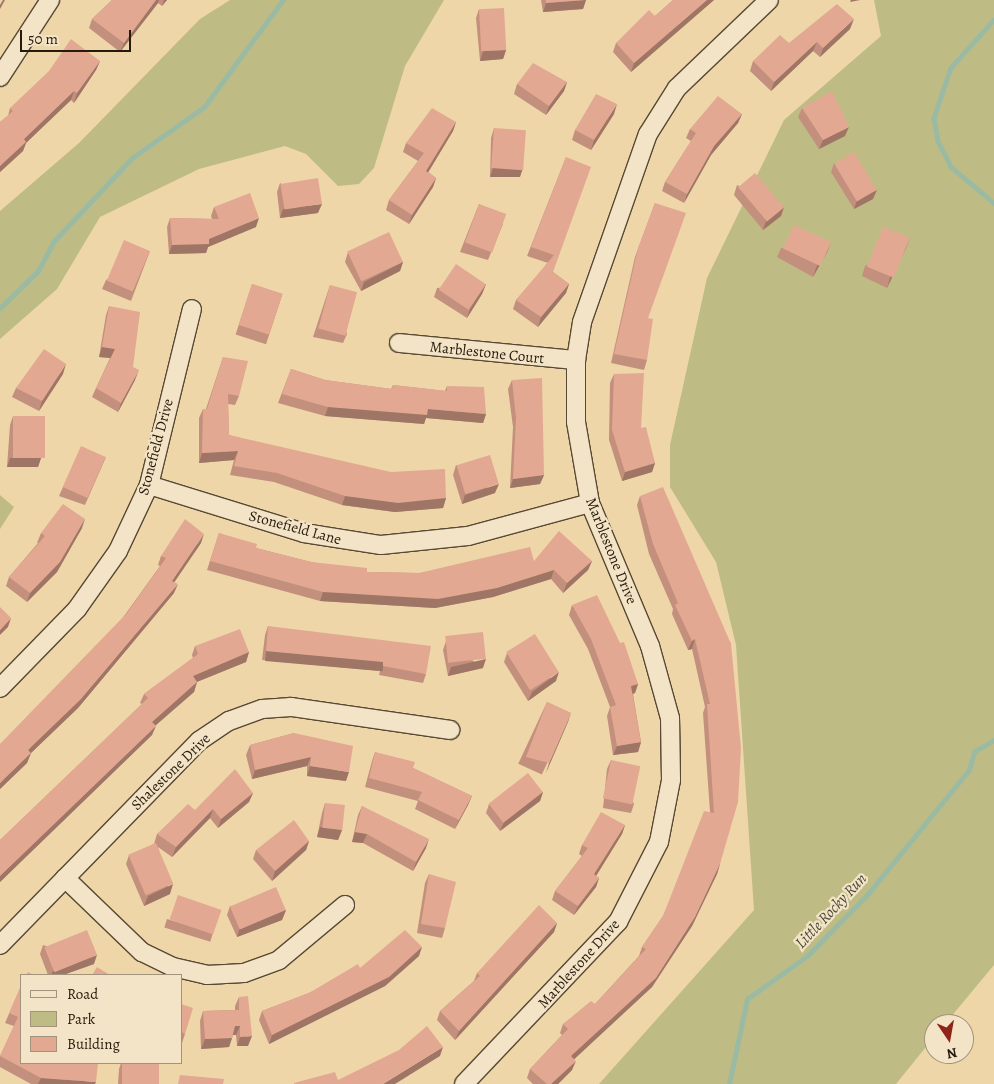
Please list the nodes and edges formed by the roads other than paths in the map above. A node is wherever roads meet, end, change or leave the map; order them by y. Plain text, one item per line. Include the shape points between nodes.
1 (50, 0) edge
2 (769, 0) edge
3 (0, 77) edge
4 (192, 309) dead end
5 (399, 343) dead end
6 (576, 360) junction
7 (148, 485) junction
8 (590, 503) junction
9 (0, 688) edge
10 (450, 730) dead end
11 (65, 878) junction
12 (345, 905) dead end
13 (0, 945) edge
14 (464, 1084) edge

1 - 3 street
2 - 6 street, Marblestone Drive via 677,88 648,134 582,322
4 - 7 street, Stonefield Drive
5 - 6 street, Marblestone Court
6 - 8 street, Marblestone Drive via 576,422
7 - 8 street, Stonefield Lane via 304,533 382,545 468,536
7 - 9 street, Stonefield Drive via 100,580
8 - 14 street, Marblestone Drive via 664,686 672,748 667,812 648,869 618,922
10 - 11 street, Shalestone Drive via 292,707 252,712 199,741
11 - 12 street via 142,952 173,967 207,975 244,972 279,960
11 - 13 street, Shalestone Drive

